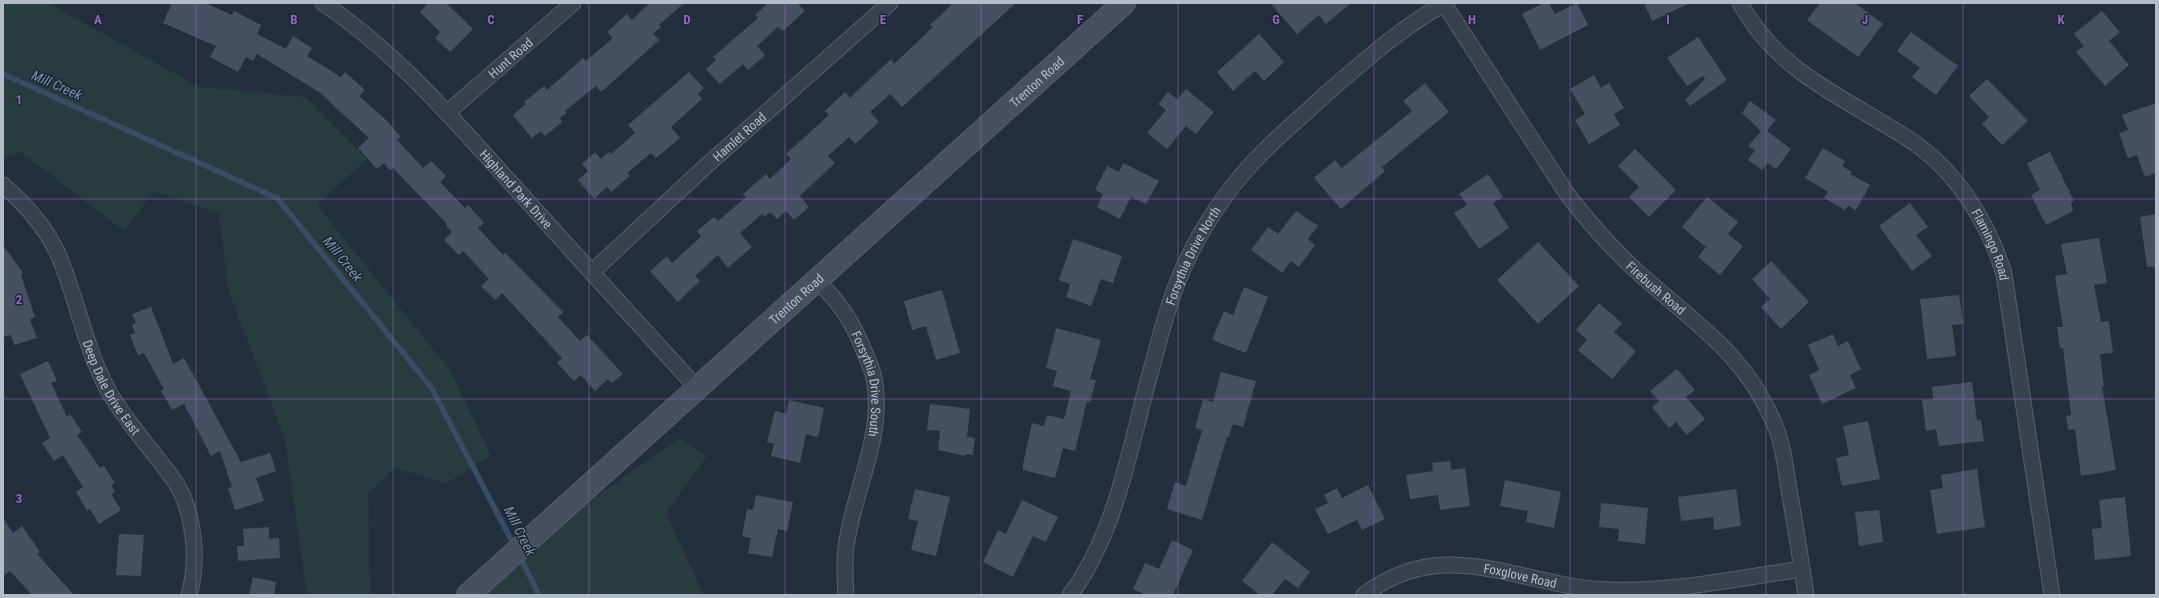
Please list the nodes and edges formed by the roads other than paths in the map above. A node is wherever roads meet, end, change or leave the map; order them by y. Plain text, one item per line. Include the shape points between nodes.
1 (323, 3) edge
2 (573, 3) edge
3 (890, 3) edge
4 (1124, 3) edge
5 (1740, 3) edge
6 (1445, 4) edge
7 (447, 113) junction
8 (3, 186) edge
9 (592, 272) junction
10 (816, 280) junction
11 (697, 388) junction
12 (1802, 569) junction
13 (189, 595) edge
14 (468, 595) edge
15 (846, 595) edge
16 (1070, 595) edge
17 (1364, 595) edge
18 (1806, 595) edge
19 (2052, 595) edge

1 - 7 street, Highland Park Drive via 368,35 394,58
2 - 7 street, Hunt Road
3 - 9 street, Hamlet Road via 707,165
4 - 10 main road, Trenton Road
5 - 19 street, Flamingo Road via 1766,41 1783,58 1811,80 1914,142 1931,156 1959,187 1983,223 2004,274
6 - 12 street, Firebush Road via 1567,194 1587,220 1643,277 1727,349 1749,376 1774,423 1783,449
6 - 16 street, Forsythia Drive North via 1397,35 1355,68 1264,150 1240,177 1209,220 1180,276 1167,313 1118,493 1091,560
7 - 9 street, Highland Park Drive
8 - 13 street, Deep Dale Drive East via 27,209 57,253 108,390 182,494 193,536 194,558
9 - 11 street, Highland Park Drive
10 - 11 main road, Trenton Road
10 - 15 street, Forsythia Drive South via 838,301 856,331 871,365 875,384 874,432 846,545
11 - 14 main road, Trenton Road
12 - 17 street, Foxglove Road via 1657,590 1611,590 1568,584 1484,566 1451,564 1429,566 1390,578
12 - 18 street, Firebush Road

